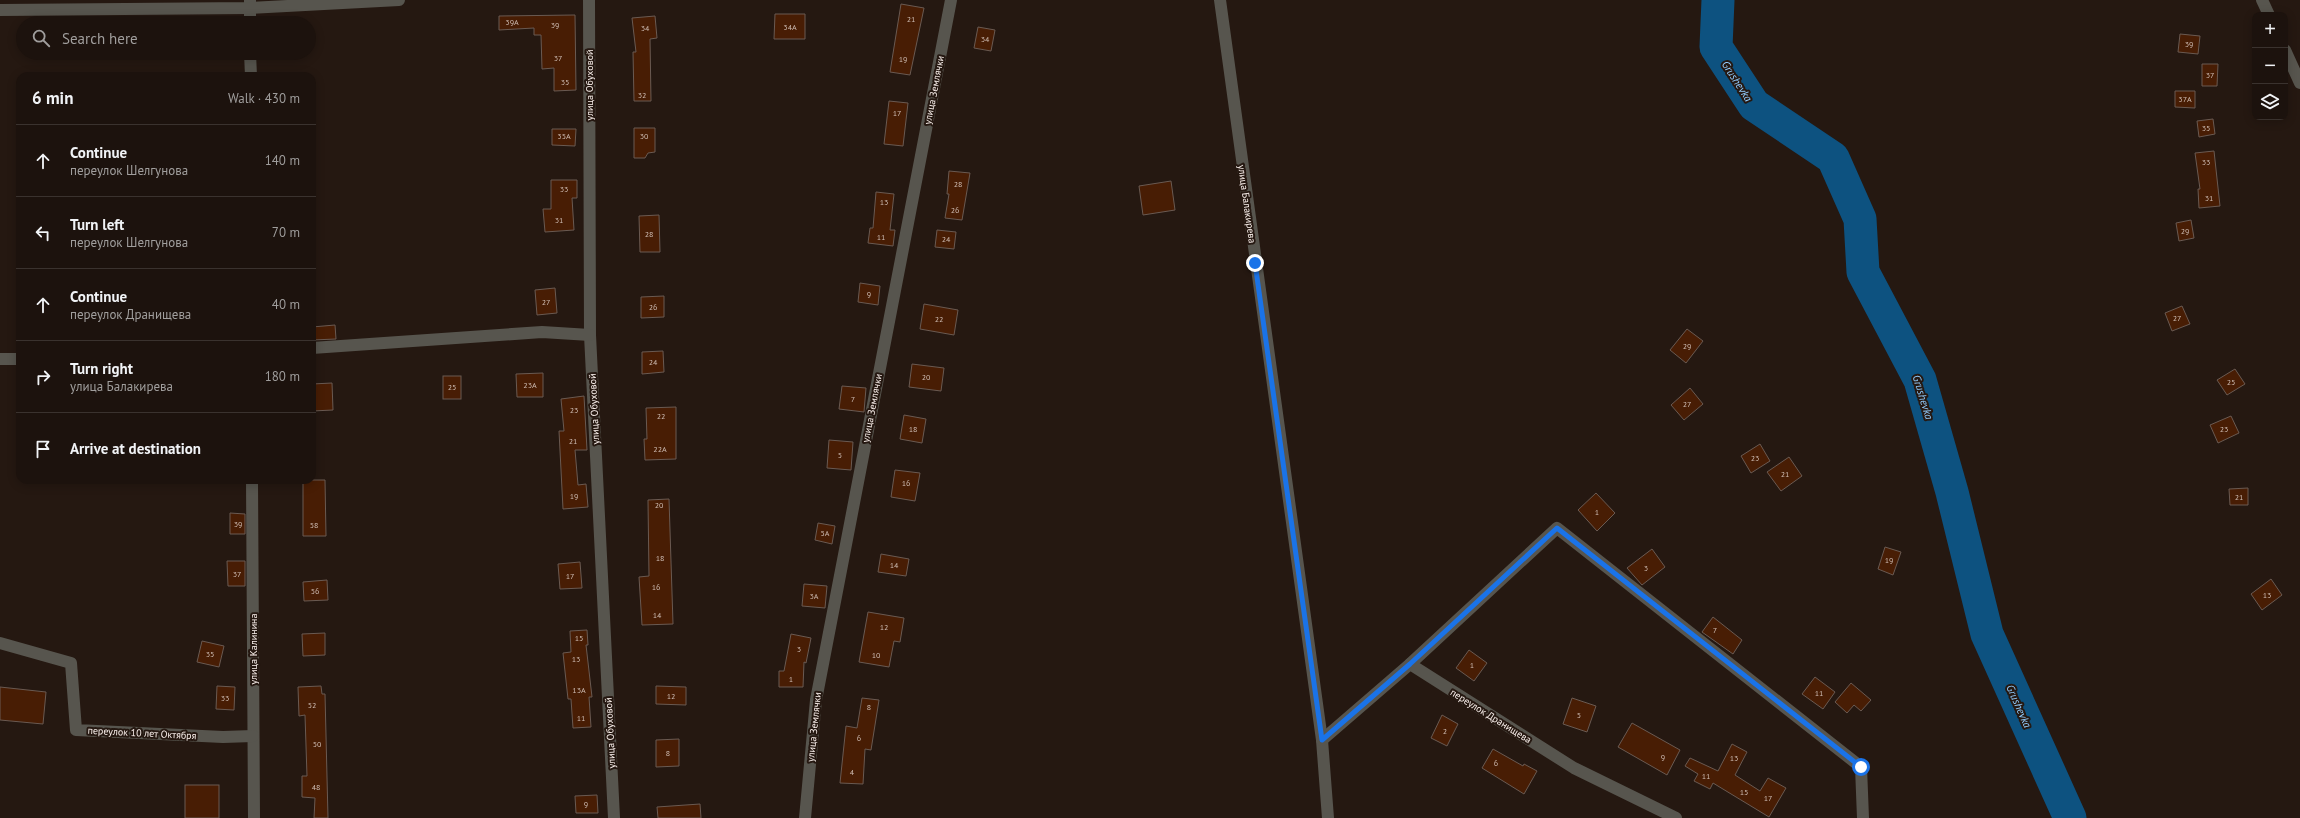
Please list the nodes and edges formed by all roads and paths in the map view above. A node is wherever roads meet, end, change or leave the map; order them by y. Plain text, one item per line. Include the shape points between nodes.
1 (399, 0) edge
2 (589, 0) edge
3 (952, 0) edge
4 (1220, 0) edge
5 (2262, 0) edge
6 (250, 4) edge
7 (0, 10) edge
8 (2268, 12) edge
9 (250, 16) edge
10 (2288, 57) edge
11 (250, 60) edge
12 (251, 72) edge
13 (2300, 83) edge
14 (590, 335) junction
15 (316, 348) edge
16 (16, 358) edge
17 (0, 359) edge
18 (252, 484) edge
19 (0, 643) edge
20 (1410, 664) junction
21 (253, 736) junction
22 (1322, 740) junction
23 (254, 818) edge
24 (614, 818) edge
25 (805, 818) edge
26 (1328, 818) edge
27 (1676, 818) edge
28 (1864, 818) edge

1 - 6 street
2 - 14 street, улица Обуховой
3 - 25 street, улица Землячки via 816,700
4 - 22 street, улица Балакирева
5 - 8 street
6 - 7 street
6 - 9 street
10 - 13 street
11 - 12 street
14 - 15 street via 542,332
14 - 24 street, улица Обуховой
16 - 17 street
18 - 21 street, улица Калинина
19 - 21 street, переулок 10 лет Октября via 71,663 76,730 223,737
20 - 22 street
20 - 27 street, переулок Дранищева via 1574,768
20 - 28 street via 1557,528 1861,767
21 - 23 street, улица Калинина
22 - 26 street, улица Балакирева

